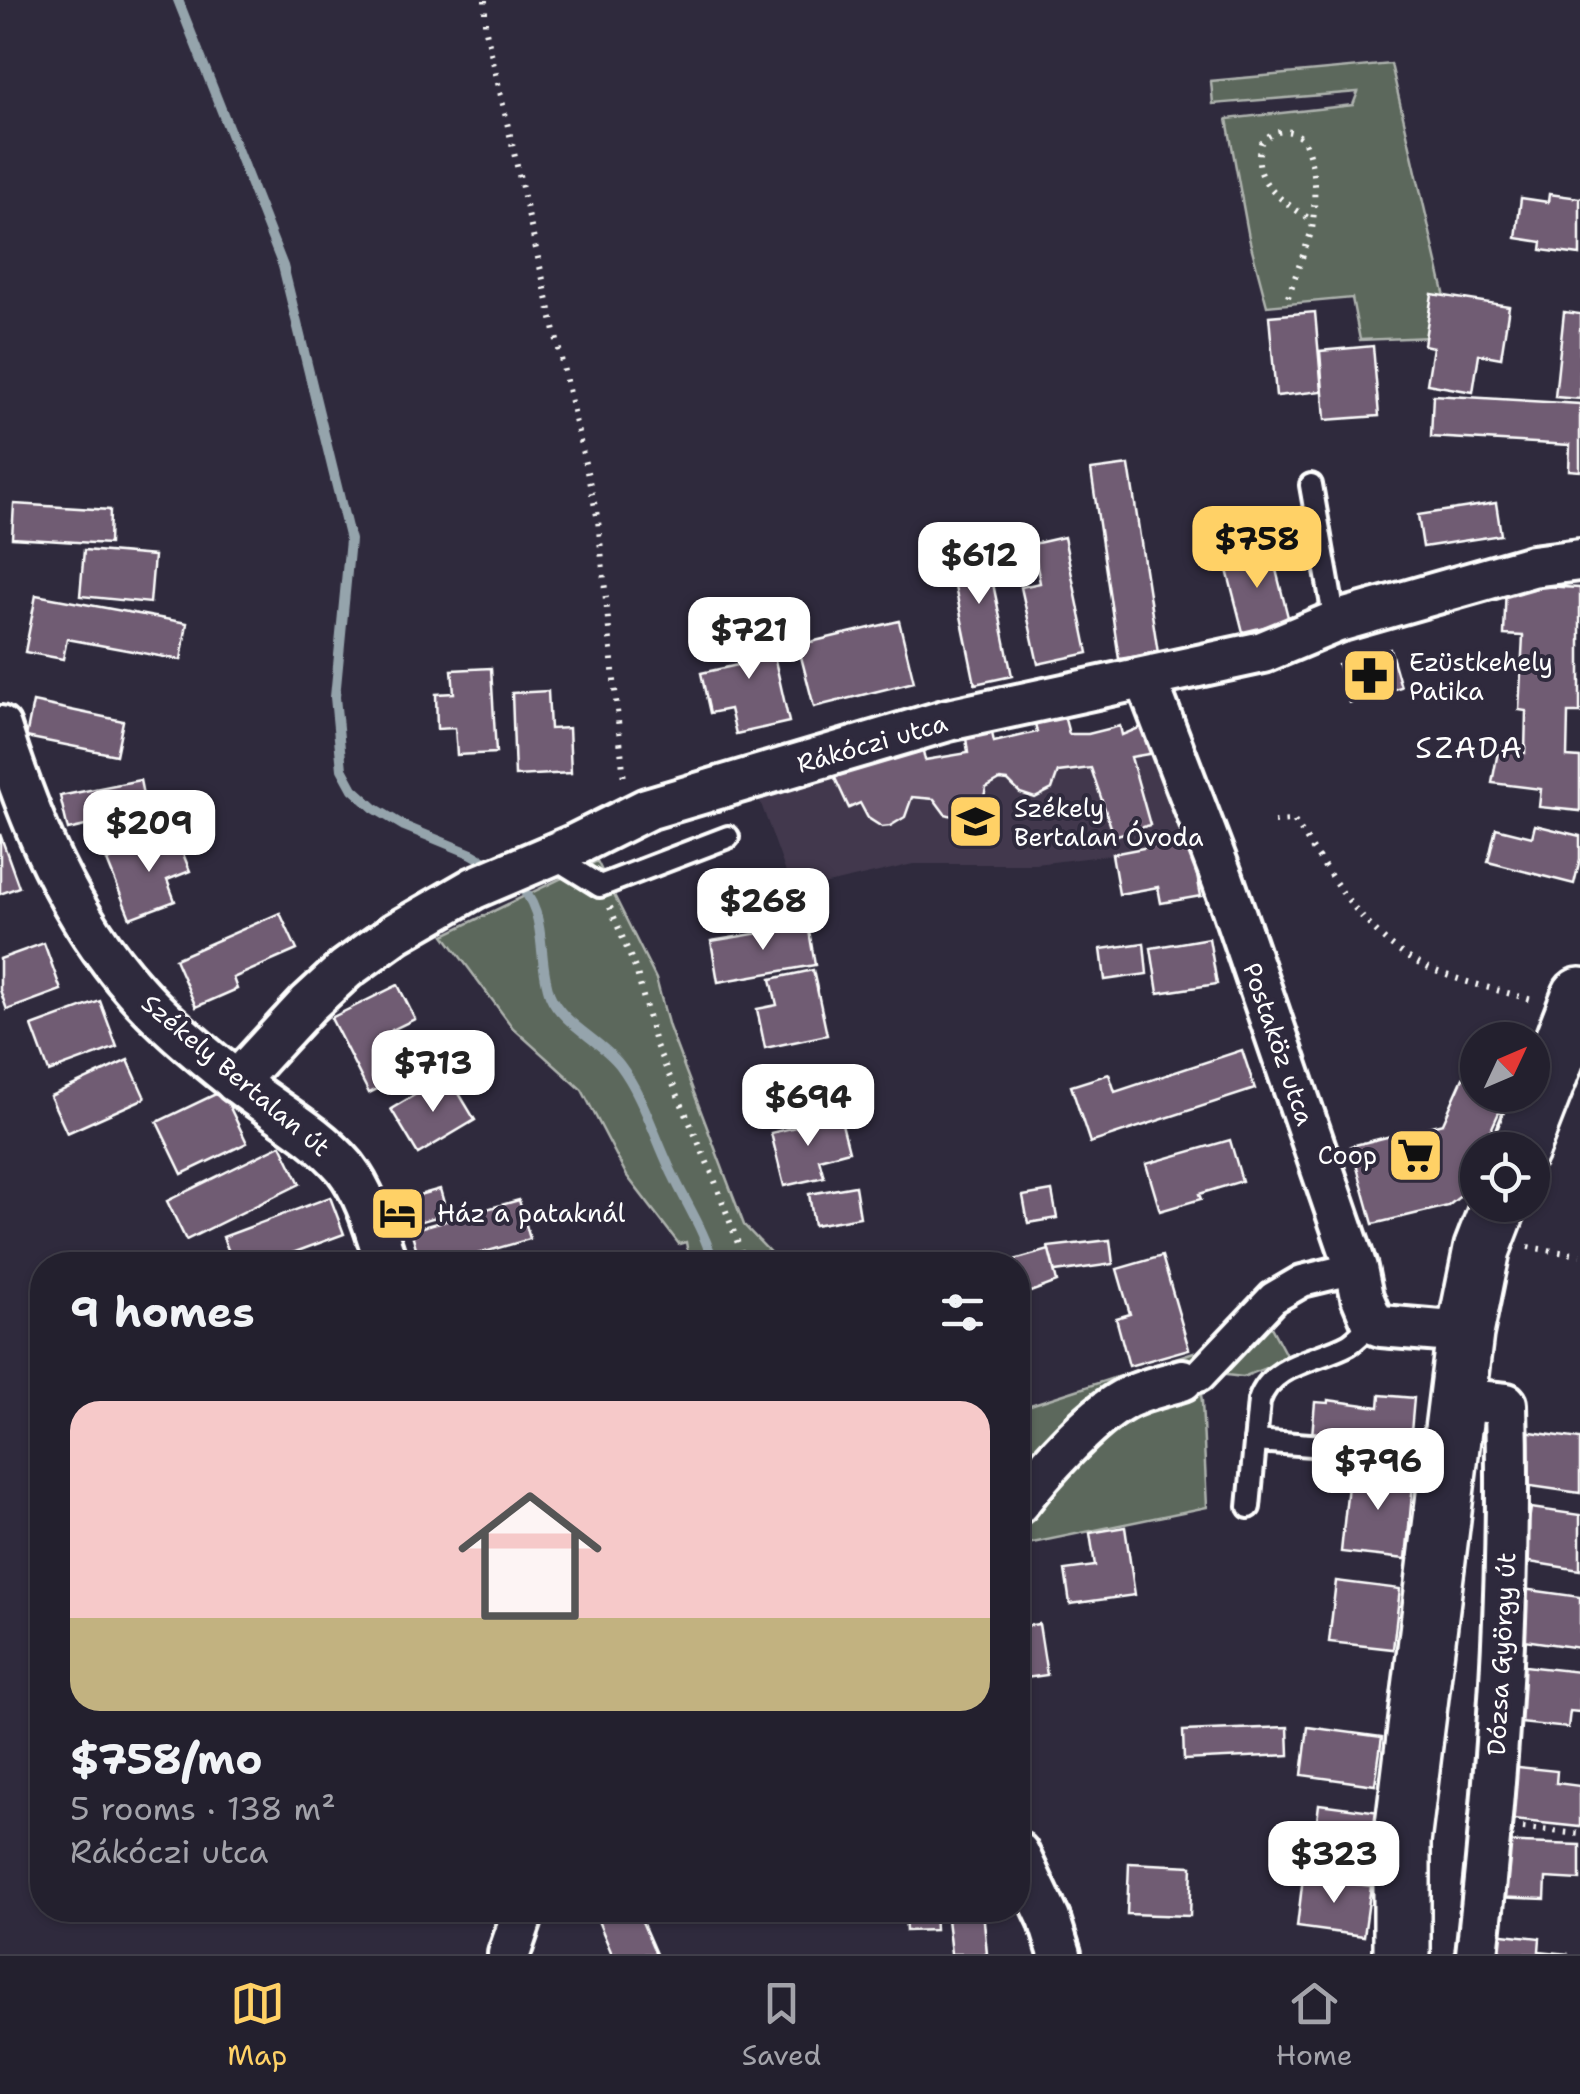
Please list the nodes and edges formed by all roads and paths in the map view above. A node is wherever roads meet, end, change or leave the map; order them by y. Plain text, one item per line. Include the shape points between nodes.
1 (485, 0) edge
2 (1313, 221) junction
3 (1288, 297) dead end
4 (1312, 485) dead end
5 (1580, 560) edge
6 (1334, 622) junction
7 (1146, 679) junction
8 (0, 726) edge
9 (628, 818) junction
10 (1274, 822) dead end
11 (728, 837) dead end
12 (545, 858) junction
13 (600, 886) junction
14 (1577, 1004) edge
15 (236, 1082) junction
16 (1527, 1132) edge
17 (1492, 1222) edge
18 (1542, 1249) dead end
19 (1350, 1250) junction
20 (383, 1252) edge
21 (741, 1252) edge
22 (1580, 1255) edge
23 (1372, 1323) junction
24 (1465, 1333) junction
25 (1191, 1378) joint
26 (1456, 1399) junction
27 (1256, 1441) junction
28 (1450, 1455) junction
29 (1030, 1488) edge
30 (1249, 1507) dead end
31 (1492, 1826) junction
32 (1580, 1834) edge
33 (1030, 1878) edge
34 (520, 1922) edge
35 (510, 1954) edge
36 (1060, 1954) edge
37 (1402, 1954) edge
38 (1477, 1954) edge

1 - 9 path via 484,26 598,520
2 - 2 path via 1304,140 1274,132 1261,143 1266,188
2 - 3 path
4 - 6 lane
5 - 6 street, Rákóczi utca via 1532,566
6 - 7 street, Rákóczi utca via 1263,652
7 - 9 street, Rákóczi utca via 948,720
7 - 19 street, Postaköz utca
8 - 15 street, Székely Bertalan út via 31,816 91,933 136,991
9 - 12 street, Rákóczi utca
10 - 14 path via 1294,821 1346,896 1400,953 1422,966
11 - 13 lane
12 - 13 lane
12 - 15 street, Rákóczi utca via 474,888 346,969
13 - 21 path
14 - 16 main road
15 - 20 street, Székely Bertalan út via 318,1140 346,1169
17 - 24 main road
18 - 22 path
19 - 23 street, Postaköz utca
19 - 25 street via 1273,1298
23 - 24 street
23 - 27 lane via 1350,1343 1269,1381 1259,1401
24 - 26 main road
25 - 29 street via 1133,1395 1106,1412
26 - 28 main road
26 - 31 street, Dózsa György út via 1506,1404 1509,1496
27 - 28 lane
27 - 30 lane
28 - 37 main road via 1402,1842
31 - 32 path
31 - 38 street, Dózsa György út
33 - 36 street
34 - 35 street

